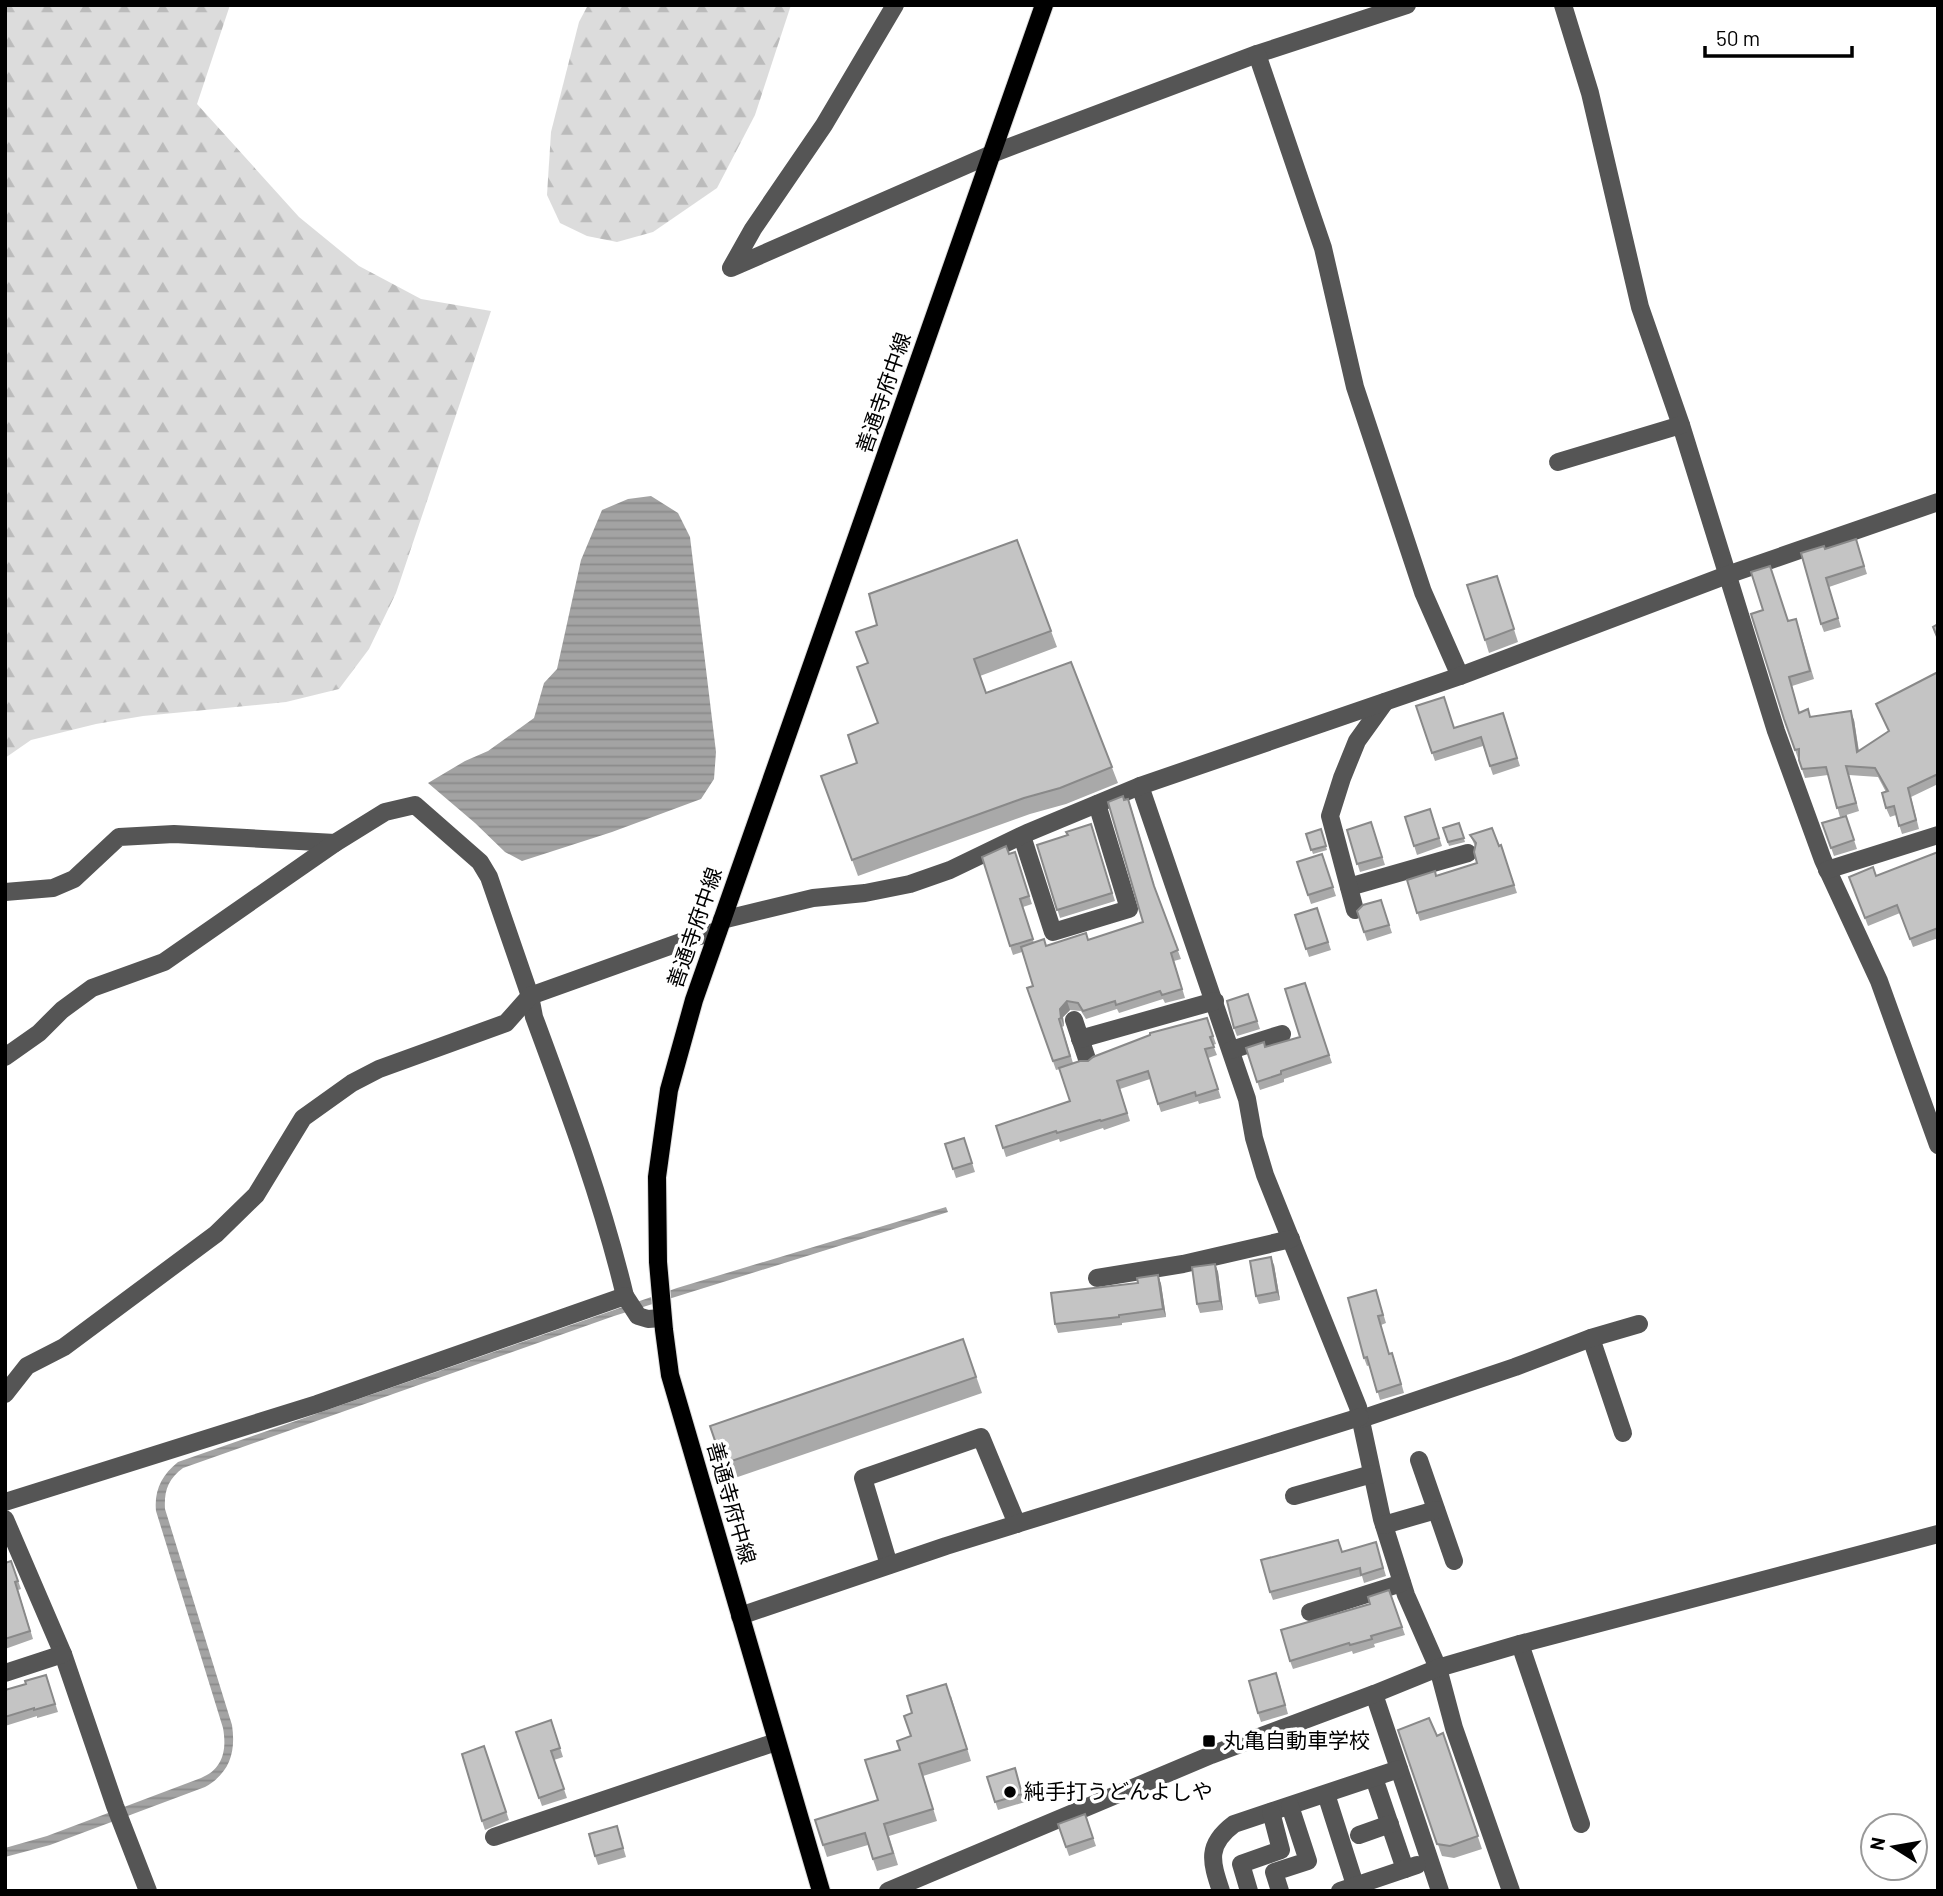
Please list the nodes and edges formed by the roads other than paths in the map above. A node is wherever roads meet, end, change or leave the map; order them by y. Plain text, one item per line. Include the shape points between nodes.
1 (895, 5) edge
2 (1044, 5) edge
3 (1407, 5) edge
4 (1563, 5) edge
5 (1257, 54) junction
6 (993, 153) junction
7 (1681, 425) junction
8 (1558, 462) dead end
9 (1938, 502) edge
10 (1727, 575) junction
11 (1460, 676) junction
12 (1385, 702) junction
13 (1140, 786) junction
14 (1097, 804) junction
15 (1938, 835) edge
16 (1022, 836) junction
17 (335, 843) junction
18 (1468, 853) dead end
19 (1827, 870) junction
20 (1349, 887) junction
21 (5, 892) edge
22 (1355, 910) edge
23 (720, 926) junction
24 (530, 996) junction
25 (1215, 1001) junction
26 (1074, 1020) dead end
27 (1283, 1034) dead end
28 (1080, 1039) junction
29 (1231, 1051) junction
30 (5, 1057) edge
31 (1087, 1059) edge
32 (1938, 1145) edge
33 (1291, 1239) junction
34 (1097, 1278) dead end
35 (625, 1296) junction
36 (662, 1318) junction
37 (1639, 1324) dead end
38 (1591, 1338) junction
39 (5, 1394) edge
40 (1360, 1418) junction
41 (1623, 1433) dead end
42 (1419, 1461) dead end
43 (1372, 1474) junction
44 (1294, 1496) dead end
45 (5, 1502) edge
46 (1436, 1510) junction
47 (5, 1519) edge
48 (1017, 1524) junction
49 (1384, 1525) junction
50 (1938, 1534) edge
51 (1454, 1561) dead end
52 (889, 1565) junction
53 (1402, 1583) junction
54 (1310, 1612) dead end
55 (740, 1616) junction
56 (1520, 1644) junction
57 (63, 1654) junction
58 (1438, 1668) junction
59 (5, 1673) edge
60 (1374, 1695) junction
61 (776, 1742) junction
62 (1399, 1769) junction
63 (1374, 1778) junction
64 (1326, 1794) junction
65 (1290, 1806) junction
66 (1270, 1812) junction
67 (1390, 1824) junction
68 (1581, 1824) dead end
69 (1359, 1835) dead end
70 (494, 1837) dead end
71 (1430, 1861) junction
72 (1405, 1869) junction
73 (1351, 1889) edge
74 (148, 1891) edge
75 (821, 1891) edge
76 (888, 1891) edge
77 (1221, 1891) edge
78 (1250, 1891) edge
79 (1280, 1891) edge
80 (1440, 1891) edge
81 (1511, 1891) edge

1 - 6 street via 731,268
2 - 6 main road, 善通寺府中線
3 - 5 street
4 - 7 street via 1590,93 1640,307
5 - 6 street
5 - 11 street via 1324,248 1355,387 1423,592
6 - 23 main road, 善通寺府中線
7 - 8 street
7 - 10 street
9 - 10 street
10 - 11 street
10 - 19 street via 1776,731
11 - 12 street
12 - 13 street
12 - 20 street via 1357,741 1330,816
13 - 14 street
13 - 25 street
14 - 16 street
14 - 16 street via 1129,909 1053,932
15 - 19 street
16 - 23 street via 910,884 813,898
17 - 21 street via 174,834 119,837 74,879 53,888
17 - 24 street via 385,812 415,806 423,811 480,862 489,877
17 - 30 street via 164,962 92,988
18 - 20 street
19 - 32 street via 1879,981
20 - 22 street
23 - 24 street
23 - 36 main road, 善通寺府中線 via 679,1048 662,1136 657,1177
24 - 35 street via 601,1204
24 - 39 street via 506,1023 379,1069 303,1118 256,1195 216,1234 64,1347 27,1366
25 - 28 street
25 - 29 street
26 - 28 street
27 - 29 street
28 - 31 street
29 - 33 street via 1265,1175
33 - 34 street
33 - 40 street
35 - 36 street via 638,1316
35 - 45 street via 317,1405
36 - 55 main road, 善通寺府中線 via 670,1374
37 - 38 street
38 - 40 street
38 - 41 street
40 - 43 street
40 - 48 street
42 - 46 street
43 - 44 street
43 - 49 street
46 - 49 street
46 - 51 street
47 - 57 street
48 - 52 street
48 - 52 street via 981,1437 863,1479
49 - 53 street
50 - 56 street
52 - 55 street
53 - 54 street
53 - 58 street
55 - 61 main road, 善通寺府中線
56 - 58 street
56 - 68 street
57 - 59 street
57 - 74 street
58 - 60 street
58 - 81 street
60 - 62 street
60 - 76 street via 1210,1755
61 - 70 street
61 - 75 main road, 善通寺府中線
62 - 63 street
62 - 71 street
63 - 64 street
63 - 67 street
64 - 65 street
64 - 73 street
65 - 66 street
65 - 79 street via 1308,1861 1275,1872
66 - 77 street via 1221,1833 1213,1847 1213,1866
66 - 78 street via 1281,1850 1241,1864
67 - 69 street
67 - 72 street
71 - 72 street
71 - 80 street
72 - 73 street

